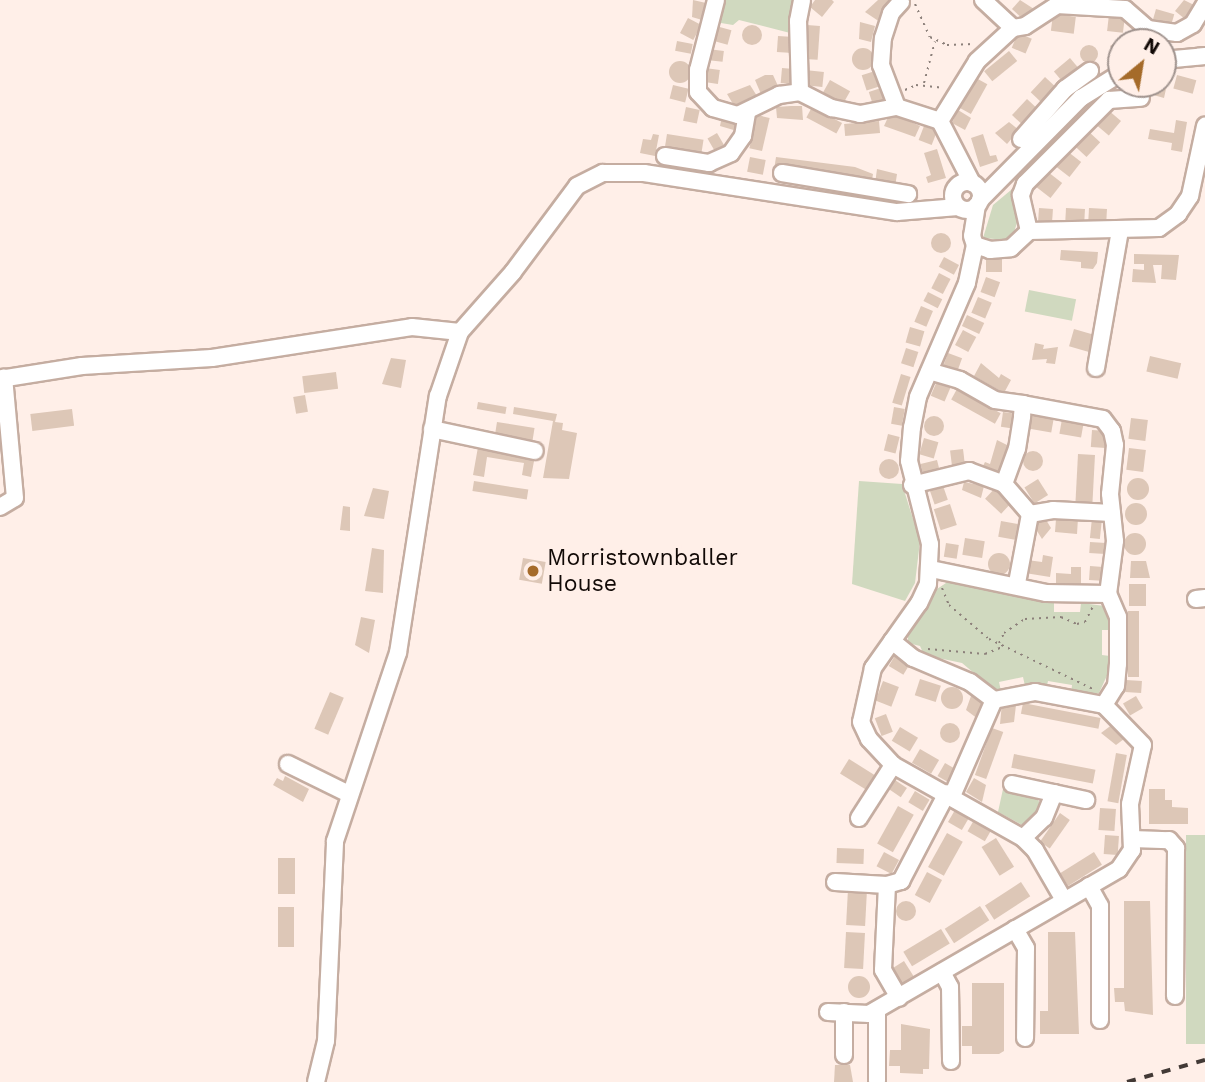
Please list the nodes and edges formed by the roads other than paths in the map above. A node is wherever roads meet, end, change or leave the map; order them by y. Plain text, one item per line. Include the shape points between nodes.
1 (716, 0) edge
2 (802, 0) edge
3 (905, 0) edge
4 (983, 0) edge
5 (1205, 4) edge
6 (1013, 27) junction
7 (1205, 56) edge
8 (1177, 59) edge
9 (1090, 71) dead end
10 (1107, 81) edge
11 (800, 92) junction
12 (1139, 98) edge
13 (895, 101) junction
14 (1061, 106) junction
15 (747, 114) junction
16 (940, 121) junction
17 (1205, 127) edge
18 (1021, 139) dead end
19 (665, 156) dead end
20 (782, 173) dead end
21 (837, 182) junction
22 (908, 194) dead end
23 (967, 196) junction
24 (838, 203) junction
25 (1029, 231) junction
26 (1120, 231) junction
27 (975, 245) junction
28 (460, 332) junction
29 (1096, 368) dead end
30 (929, 371) junction
31 (2, 378) edge
32 (1023, 404) junction
33 (432, 429) junction
34 (535, 451) dead end
35 (1004, 484) junction
36 (912, 485) junction
37 (0, 506) edge
38 (1112, 513) junction
39 (1030, 514) junction
40 (935, 570) junction
41 (1017, 583) junction
42 (1101, 595) junction
43 (898, 645) junction
44 (995, 700) junction
45 (1102, 705) junction
46 (288, 764) dead end
47 (893, 765) junction
48 (1012, 784) dead end
49 (1054, 793) junction
50 (349, 794) junction
51 (949, 794) junction
52 (1086, 800) dead end
53 (859, 818) dead end
54 (1023, 838) junction
55 (1132, 839) junction
56 (835, 882) dead end
57 (887, 885) junction
58 (1089, 886) junction
59 (1064, 900) junction
60 (1015, 929) junction
61 (942, 972) junction
62 (1175, 996) dead end
63 (899, 998) junction
64 (877, 1010) junction
65 (1100, 1020) dead end
66 (1025, 1038) dead end
67 (844, 1055) dead end
68 (951, 1061) dead end
69 (877, 1081) edge
70 (316, 1082) edge

1 - 15 street via 698,70 698,93 713,108
2 - 11 street via 798,21
3 - 13 street via 887,26 881,65
4 - 6 street
5 - 6 street via 1193,24 1177,33 1145,35 1125,9 1057,5 1025,26
6 - 16 street via 953,95
7 - 8 street
9 - 14 street
10 - 14 street
11 - 13 street via 832,108 860,114
11 - 15 street via 779,95
12 - 25 street via 1125,105 1109,100 1025,184 1021,195
13 - 16 street
14 - 18 street
14 - 23 street via 994,187
15 - 19 street via 743,136 731,153 709,163
16 - 23 street via 960,166
17 - 26 street via 1190,196 1178,214 1159,228
20 - 21 street
21 - 22 street
21 - 24 street
23 - 24 street via 936,208 898,212
23 - 27 street
24 - 28 street via 631,171 590,177 577,186 513,272
25 - 26 street
25 - 27 street via 1011,248 990,250
26 - 29 street
27 - 30 street via 967,283
28 - 31 street via 412,327 212,358 82,366
28 - 33 street via 445,366
30 - 32 street via 960,380 995,400
30 - 36 street via 912,427
31 - 37 street via 15,498
32 - 35 street via 1017,449
32 - 38 street via 1103,419 1115,445
33 - 34 street
33 - 50 street via 398,653 370,746
35 - 36 street via 969,471
35 - 39 street
36 - 40 street
38 - 39 street via 1053,510
38 - 42 street via 1114,567
39 - 41 street
40 - 41 street
40 - 43 street
41 - 42 street via 1046,593
42 - 45 street via 1118,617 1116,685
43 - 44 street
43 - 47 street via 873,668 862,722 869,739
44 - 45 street via 1035,692
44 - 51 street
45 - 55 street via 1143,745 1130,804
46 - 50 street
47 - 51 street
47 - 53 street
48 - 49 street
49 - 52 street
49 - 54 street via 1044,818
50 - 70 street via 335,841 326,1041
51 - 54 street
51 - 57 street via 901,881
54 - 59 street
55 - 58 street via 1132,850 1119,869
55 - 62 street via 1169,840 1176,848
56 - 57 street
57 - 63 street via 883,970
58 - 59 street
58 - 65 street via 1100,906
59 - 60 street
60 - 61 street
60 - 66 street via 1026,948
61 - 63 street
61 - 68 street via 950,987
63 - 64 street
64 - 67 street via 869,1014 836,1012
64 - 69 street

